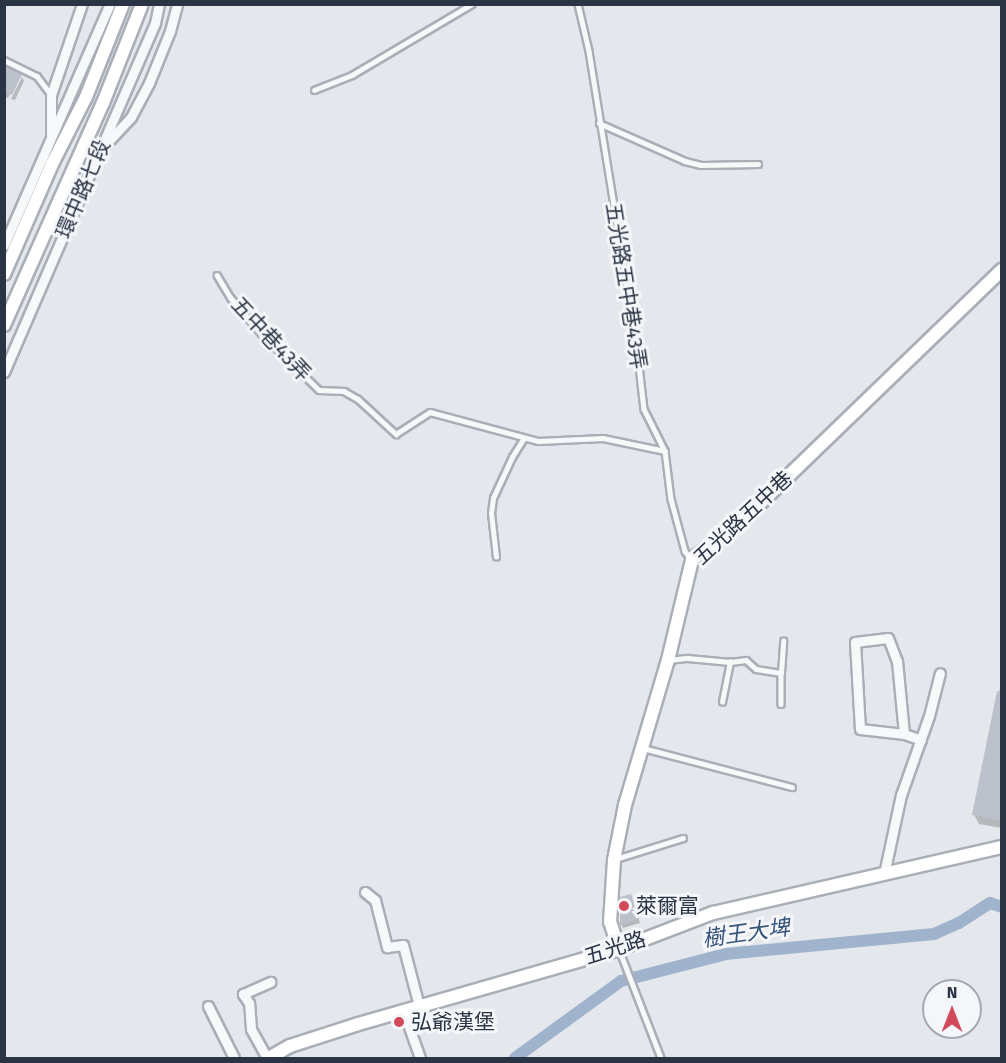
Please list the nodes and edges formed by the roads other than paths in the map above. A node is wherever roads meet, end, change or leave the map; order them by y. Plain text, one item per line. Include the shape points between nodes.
1 (82, 4) edge
2 (110, 4) edge
3 (123, 4) edge
4 (142, 4) edge
5 (159, 4) edge
6 (177, 4) edge
7 (472, 4) edge
8 (578, 4) edge
9 (4, 60) edge
10 (314, 90) dead end
11 (51, 95) junction
12 (599, 123) junction
13 (51, 140) junction
14 (99, 152) junction
15 (758, 164) dead end
16 (4, 245) edge
17 (1002, 270) edge
18 (4, 274) edge
19 (217, 275) dead end
20 (4, 326) edge
21 (4, 372) edge
22 (524, 438) junction
23 (665, 451) junction
24 (496, 557) dead end
25 (692, 561) junction
26 (783, 641) dead end
27 (668, 660) junction
28 (730, 662) junction
29 (781, 673) junction
30 (940, 673) dead end
31 (722, 702) dead end
32 (781, 704) dead end
33 (904, 734) junction
34 (921, 740) junction
35 (644, 748) junction
36 (792, 787) dead end
37 (683, 838) dead end
38 (1002, 847) edge
39 (614, 860) junction
40 (884, 874) junction
41 (365, 892) dead end
42 (619, 949) junction
43 (270, 982) dead end
44 (208, 1006) dead end
45 (419, 1006) junction
46 (403, 1010) junction
47 (234, 1059) edge
48 (268, 1059) edge
49 (420, 1059) edge
50 (661, 1059) edge

1 - 11 street
2 - 13 street
3 - 18 street, 環中路七段 via 86,97
4 - 20 street, 環中路七段 via 103,103
5 - 14 street, 環中路七段 via 155,23
6 - 14 street via 170,31 131,117
7 - 10 lane via 352,75
8 - 12 lane, 五光路五中巷43弄
9 - 11 lane via 37,76
11 - 13 street
12 - 15 lane via 685,161 701,165
12 - 23 lane, 五光路五中巷43弄 via 644,409
13 - 16 street
14 - 21 street, 環中路七段
17 - 25 street, 五光路五中巷 via 748,515
19 - 22 lane, 五中巷43弄 via 261,333 313,384 320,390 344,391 358,399 396,434 430,412
22 - 23 lane, 五中巷43弄 via 603,438
22 - 24 lane via 493,498
23 - 25 lane, 五光路五中巷43弄 via 671,499 685,550
25 - 27 street, 五光路五中巷
26 - 29 lane
27 - 28 lane
27 - 35 street, 五光路五中巷
28 - 29 lane via 746,660 756,669
28 - 31 lane
29 - 32 lane
30 - 34 street
33 - 33 street via 897,661 888,638 855,642 860,729
33 - 34 street
34 - 40 street via 901,795
35 - 36 lane
35 - 39 street, 五光路五中巷 via 625,805
37 - 39 lane
38 - 40 street, 五光路
39 - 42 street, 五光路五中巷 via 610,922
40 - 42 street, 五光路 via 713,913
41 - 45 street via 375,900 387,947 403,945
42 - 45 street, 五光路
42 - 50 lane
43 - 48 street via 243,994 249,1003 251,1029
44 - 47 street
45 - 46 street, 五光路
46 - 48 street, 五光路 via 290,1046
46 - 49 street

